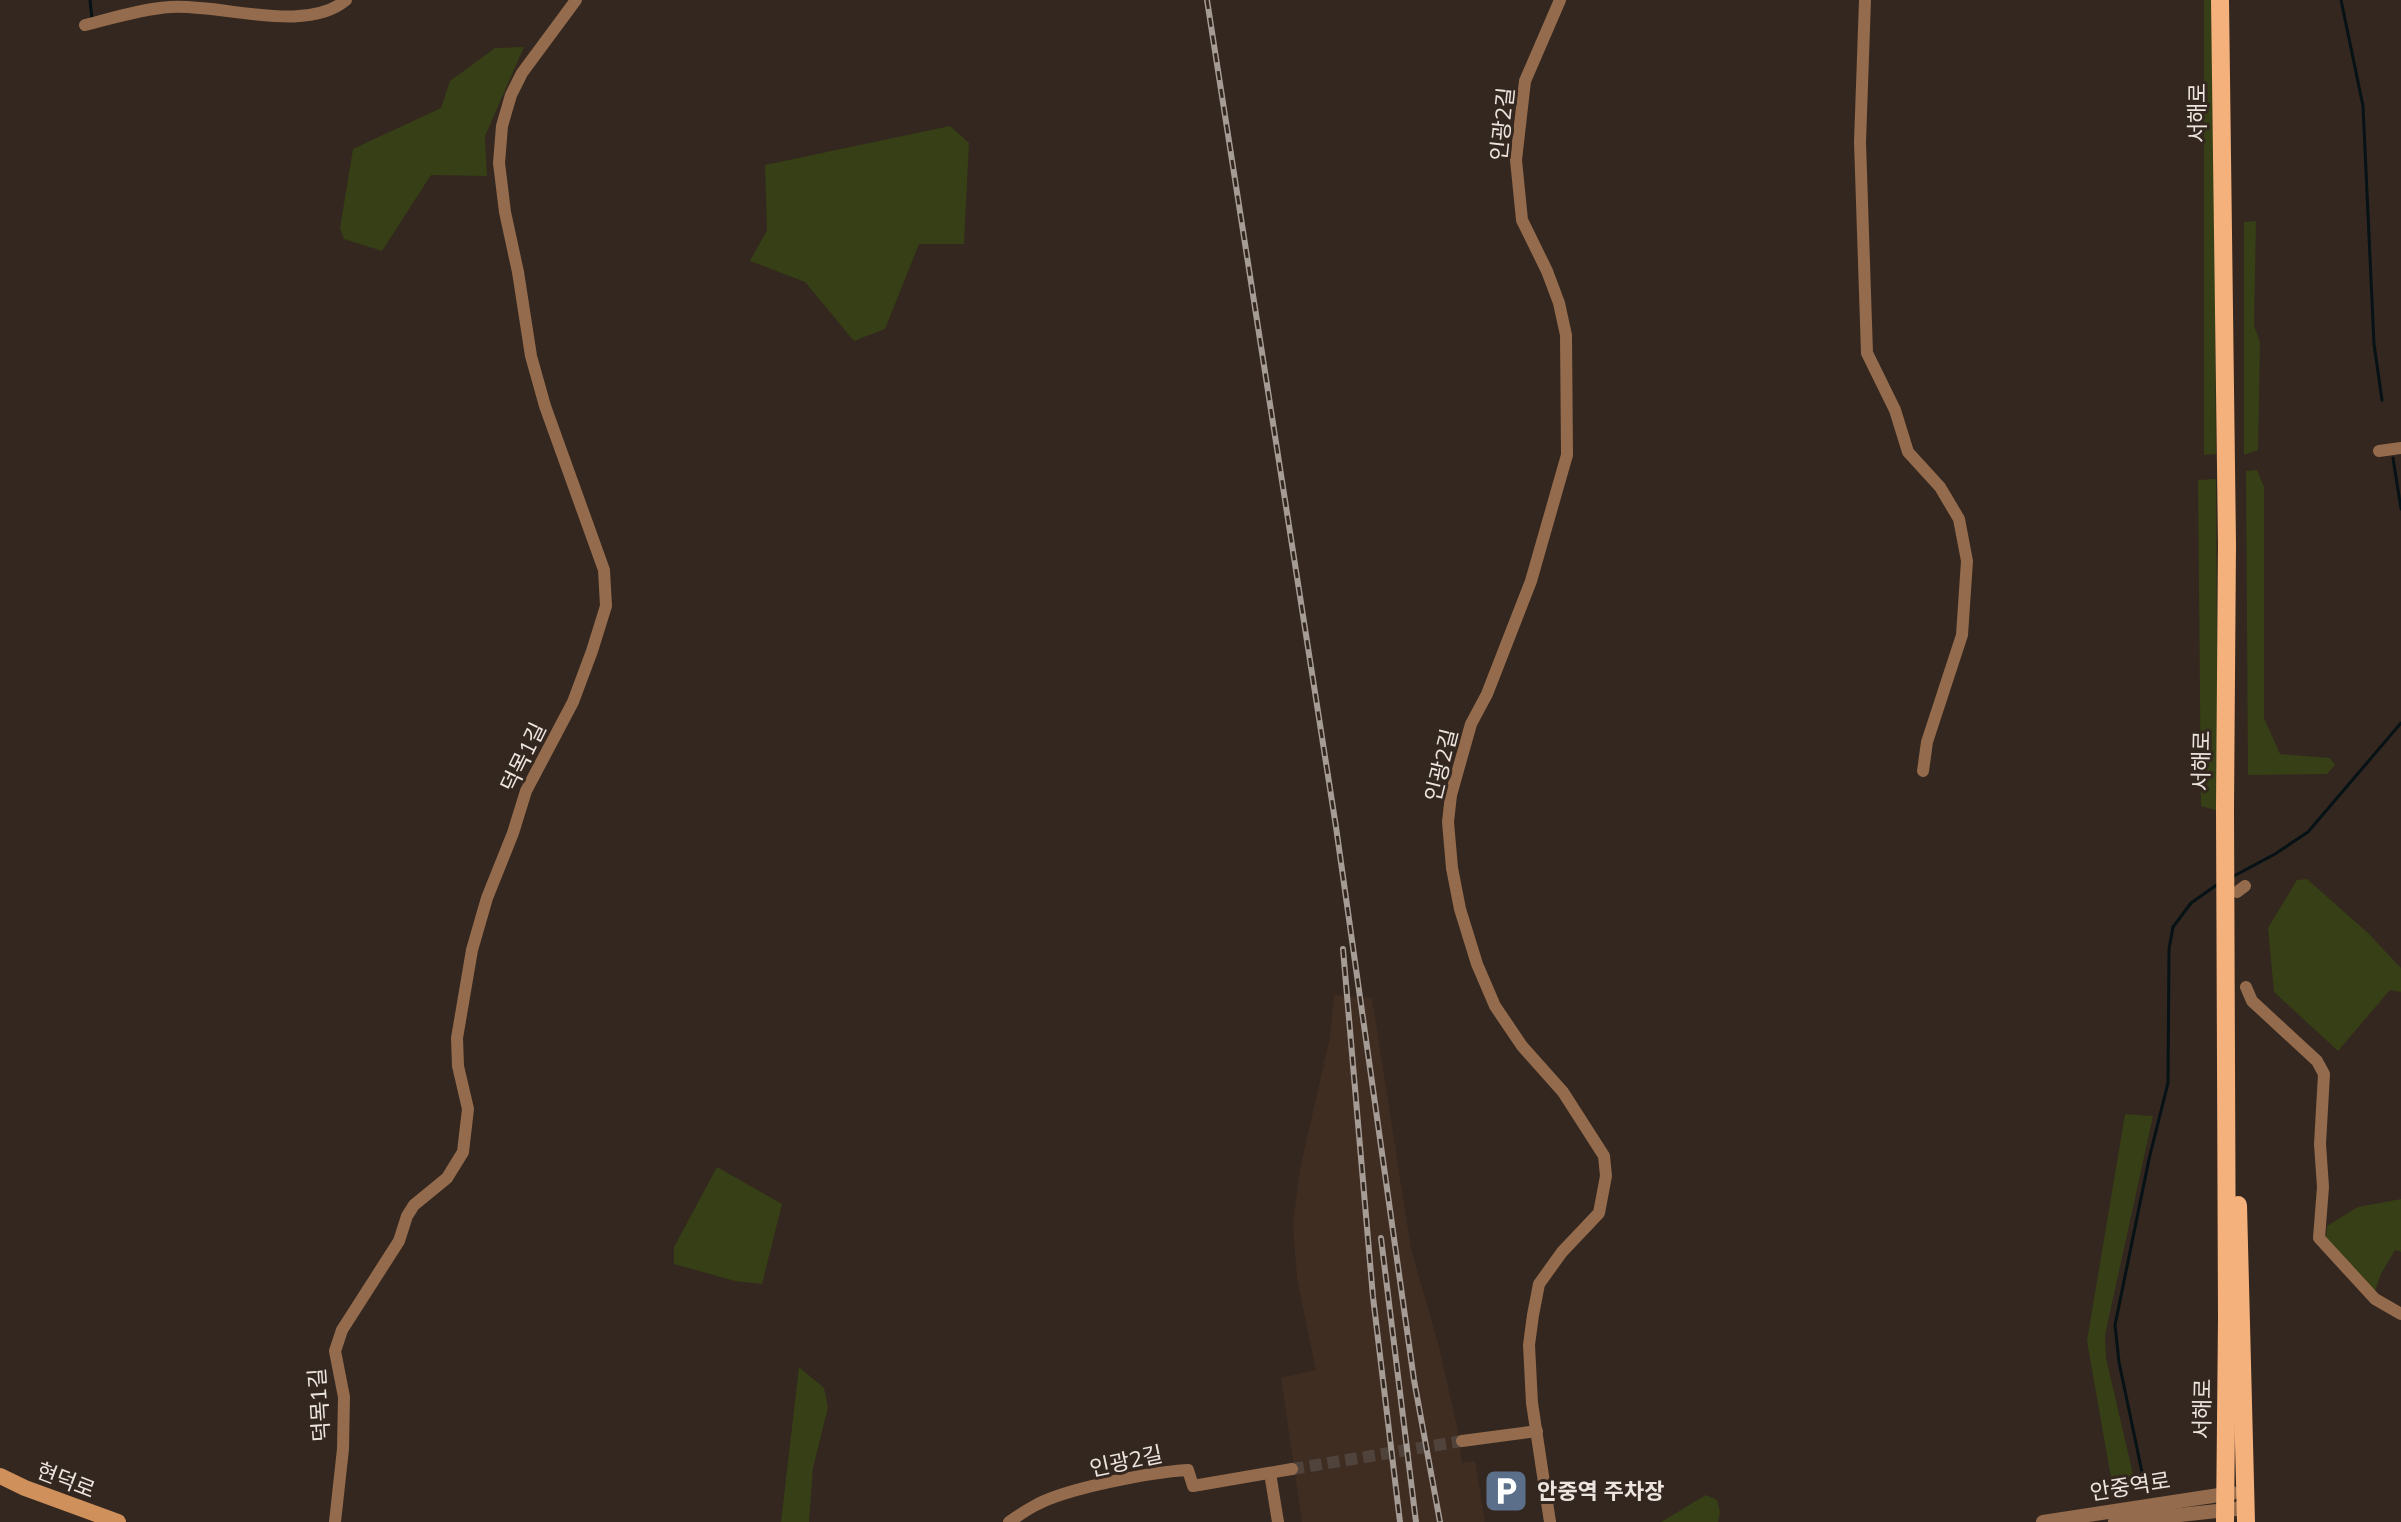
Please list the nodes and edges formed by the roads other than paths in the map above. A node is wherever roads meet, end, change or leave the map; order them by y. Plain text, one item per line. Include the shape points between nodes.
1 (346, 0) edge
2 (576, 0) edge
3 (1560, 0) edge
4 (1865, 0) edge
5 (2220, 0) edge
6 (2232, 0) edge
7 (237, 5) edge
8 (85, 25) dead end
9 (2401, 448) edge
10 (2379, 451) dead end
11 (1923, 771) dead end
12 (2234, 881) junction
13 (2246, 987) dead end
14 (2401, 1314) edge
15 (1537, 1431) junction
16 (1462, 1441) tunnel mouth
17 (1292, 1469) tunnel mouth
18 (1270, 1473) junction
19 (0, 1476) edge
20 (2245, 1507) edge
21 (2224, 1509) edge
22 (118, 1522) edge
23 (335, 1522) edge
24 (1009, 1522) edge
25 (1278, 1522) edge
26 (1550, 1522) edge
27 (2043, 1522) edge
28 (2115, 1522) edge

1 - 7 street via 304,15 273,15
2 - 23 street, 덕목1길 via 511,95 499,163 531,356 604,570 606,606 573,702 526,791 472,950 457,1038 468,1109 463,1152 447,1178 414,1205 335,1351 344,1410
3 - 15 street, 인광2길 via 1525,81 1516,160 1522,220 1547,271 1566,335 1567,455 1531,581 1471,724 1448,822 1460,909 1495,1006 1563,1092 1604,1156 1599,1213 1539,1284 1529,1345
4 - 11 street via 1860,142 1867,353 1895,410 1908,452 1940,487 1959,519 1967,561 1962,635 1927,742
5 - 12 main road, 서해로
6 - 12 main road, 서해로
7 - 8 street via 169,7
9 - 10 street
12 - 20 main road, 서해로
12 - 21 main road, 서해로
13 - 14 street via 2252,1001 2317,1061 2324,1074 2319,1238 2375,1299
15 - 16 street
15 - 26 street, 인광2길
17 - 18 street, 인광2길
18 - 24 street, 인광2길 via 1193,1486 1188,1470 1169,1471 1056,1497
18 - 25 street
19 - 22 main road, 현덕로
20 - 21 street
21 - 27 street, 안중역로
21 - 28 street

